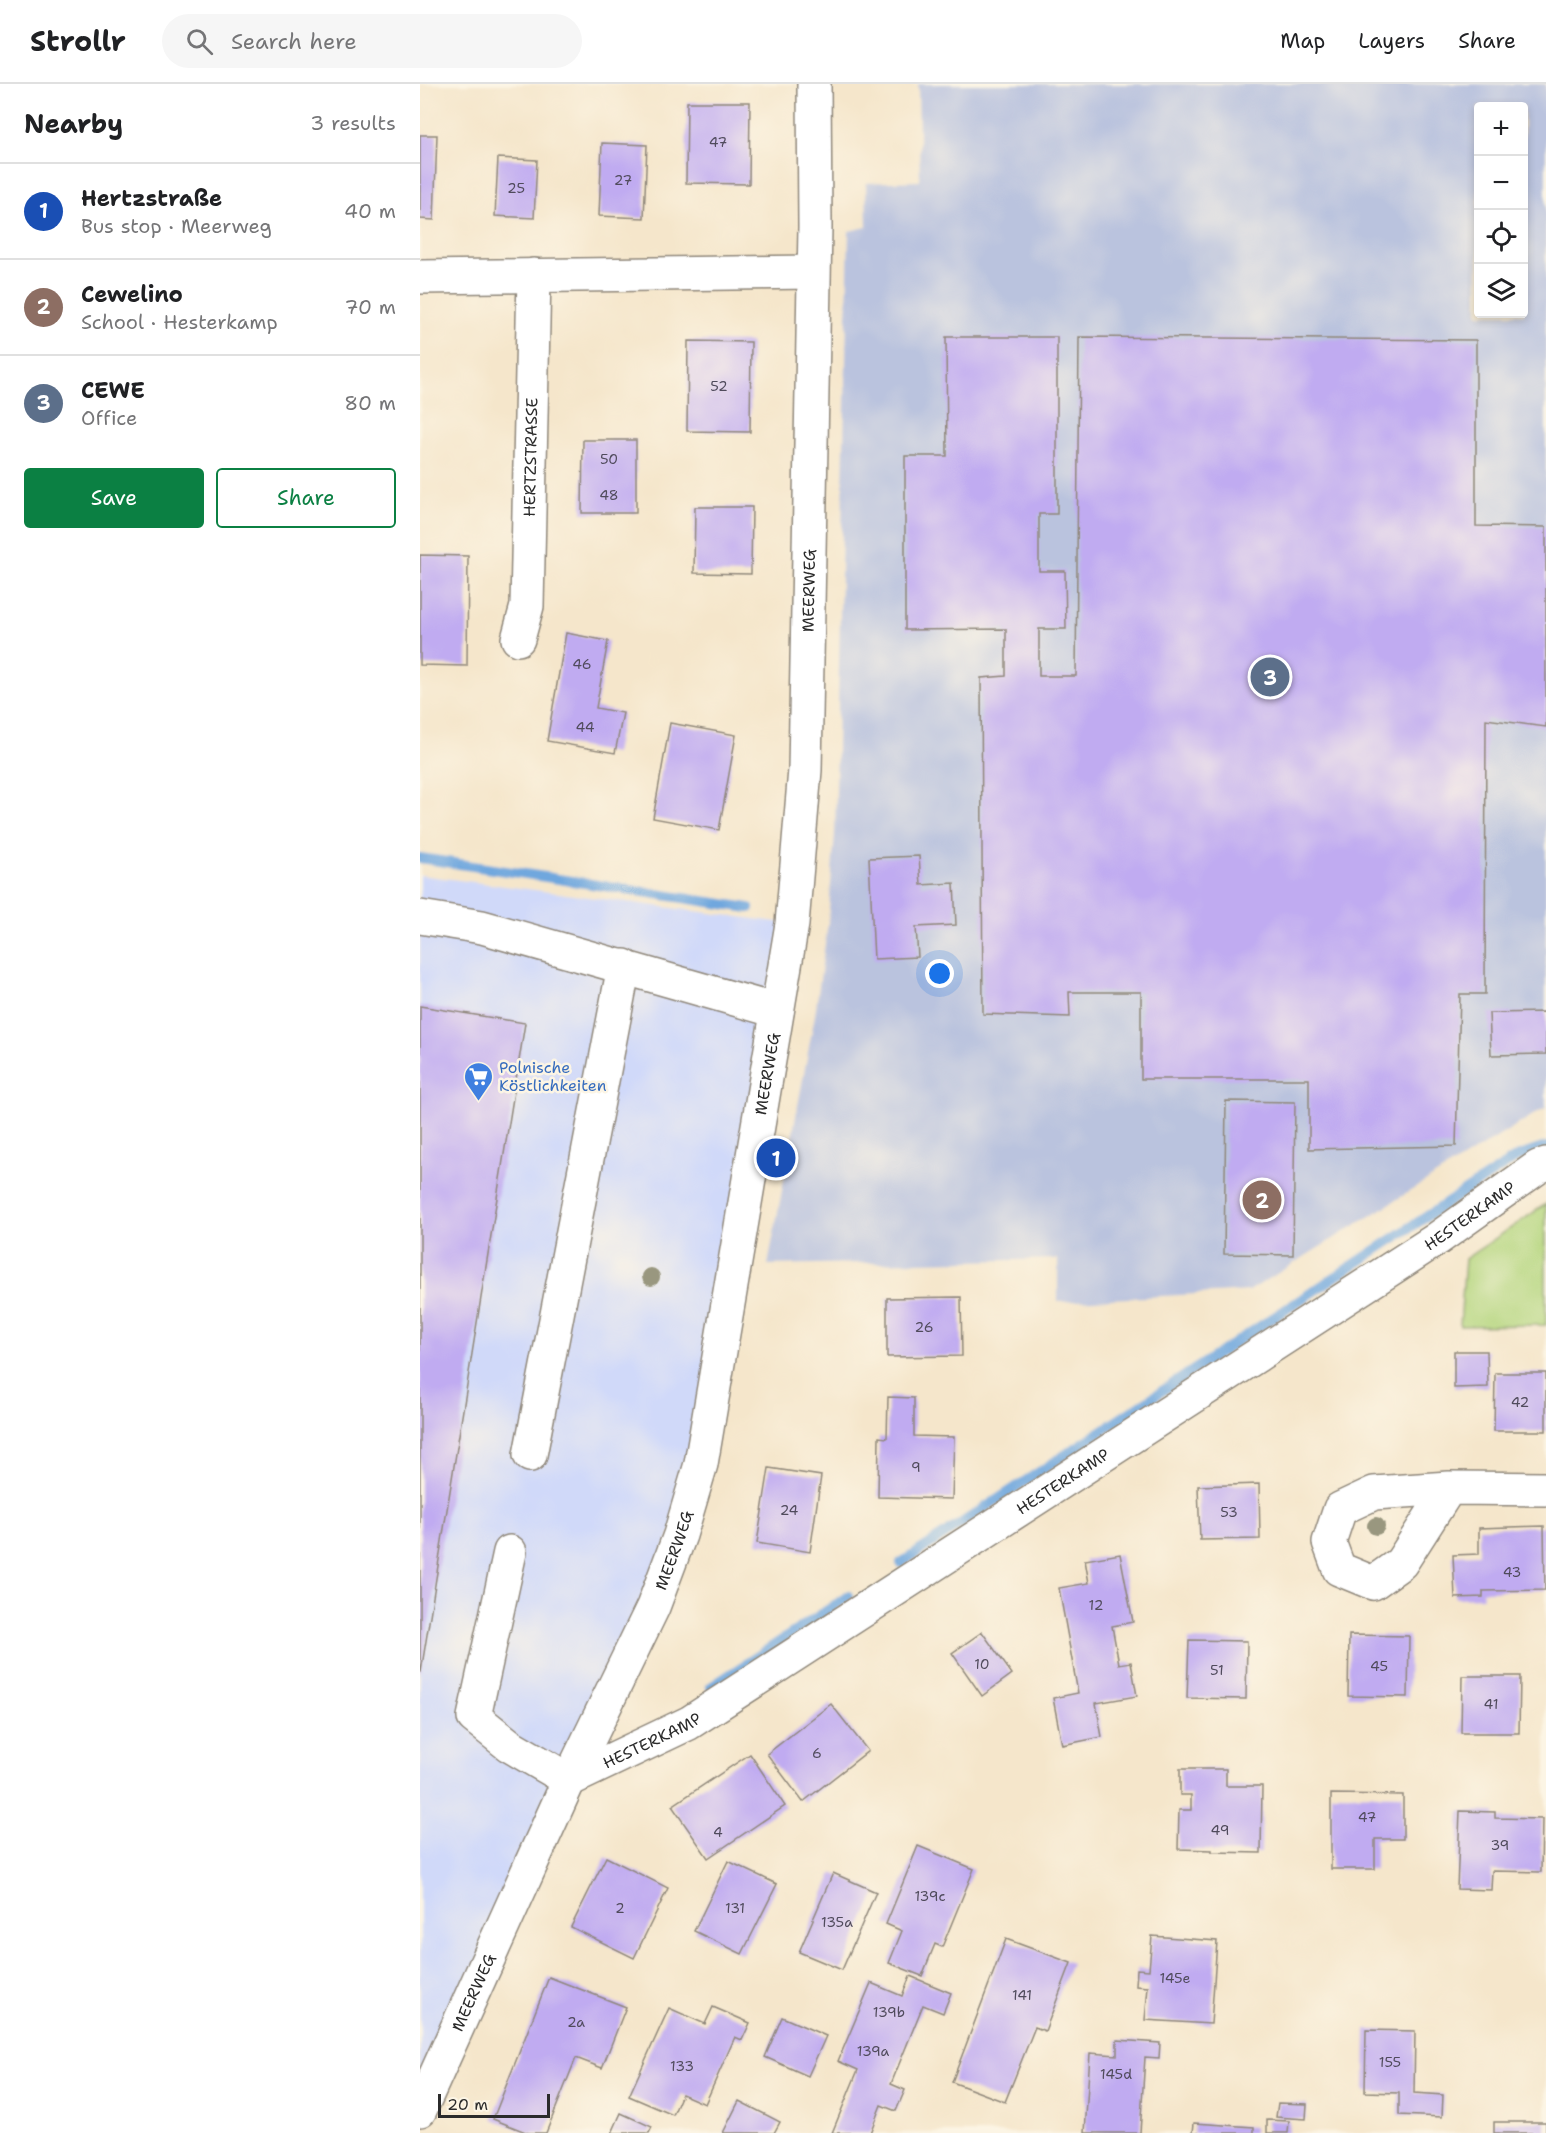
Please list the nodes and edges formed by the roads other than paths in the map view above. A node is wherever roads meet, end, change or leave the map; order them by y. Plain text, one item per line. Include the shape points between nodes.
1 (814, 84) edge
2 (813, 272) junction
3 (534, 275) junction
4 (420, 277) edge
5 (518, 639) dead end
6 (420, 917) edge
7 (624, 966) junction
8 (777, 1011) junction
9 (1546, 1164) edge
10 (530, 1455) dead end
11 (1449, 1488) dead end
12 (1546, 1489) edge
13 (510, 1552) dead end
14 (569, 1780) junction
15 (420, 2110) edge

1 - 2 street, MEERWEG
2 - 3 street
2 - 8 street, MEERWEG via 805,770 792,924
3 - 4 street
3 - 5 street, HERTZSTRASSE via 527,606
6 - 7 street via 482,927
7 - 8 street
7 - 10 street
8 - 14 street, MEERWEG via 701,1464 653,1607
9 - 14 street, HESTERKAMP via 689,1723
11 - 12 street
13 - 14 street via 474,1717 509,1745
14 - 15 street, MEERWEG

